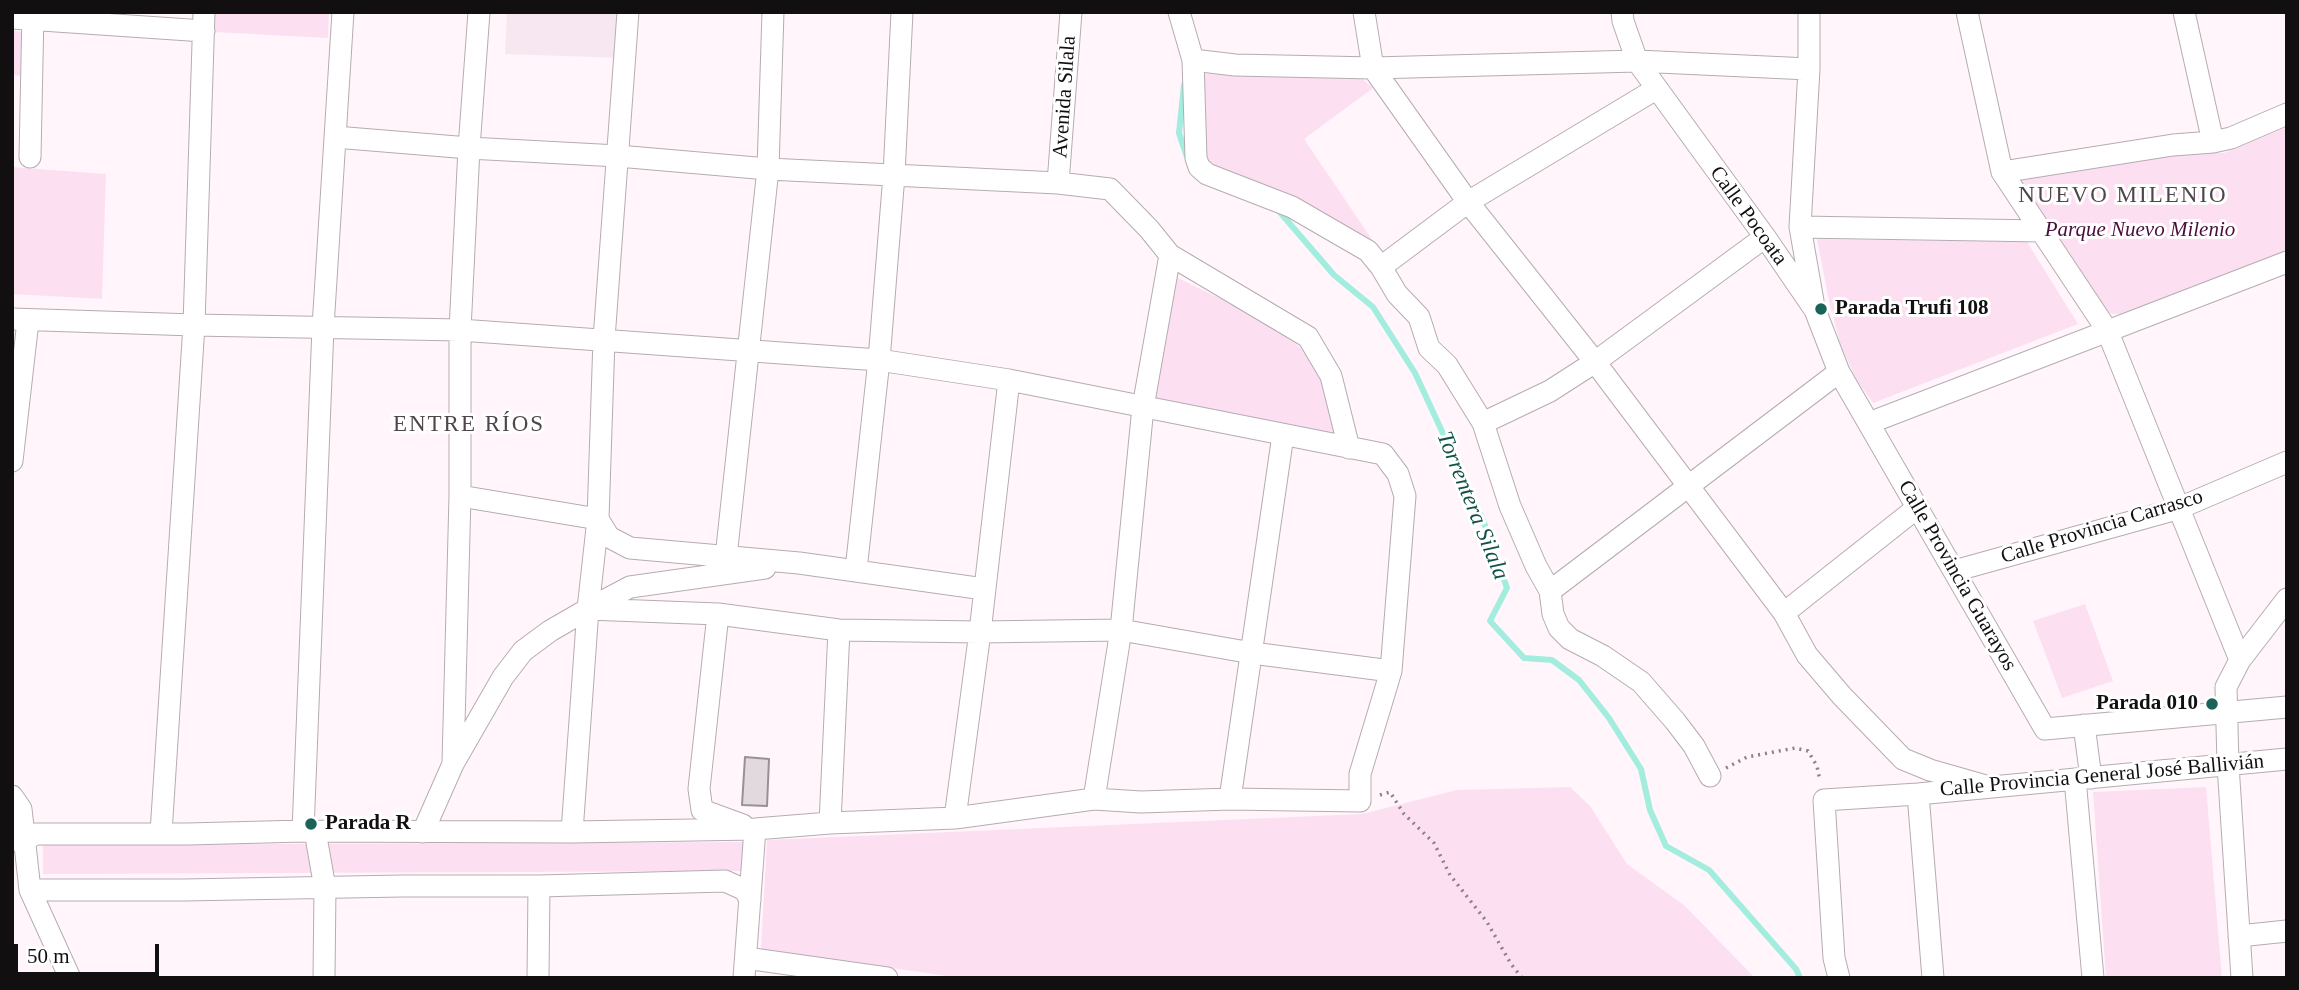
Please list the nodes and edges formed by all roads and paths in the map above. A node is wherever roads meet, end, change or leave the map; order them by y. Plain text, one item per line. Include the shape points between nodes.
1 (343, 12) edge
2 (479, 12) edge
3 (628, 12) edge
4 (773, 12) edge
5 (902, 12) edge
6 (1071, 12) edge
7 (1179, 12) edge
8 (1364, 12) edge
9 (1622, 12) edge
10 (1809, 12) edge
11 (1967, 12) edge
12 (2184, 12) edge
13 (26, 17) edge
14 (204, 22) edge
15 (1193, 60) junction
16 (1637, 61) junction
17 (1373, 68) junction
18 (1809, 69) junction
19 (1656, 89) junction
20 (2287, 114) edge
21 (335, 137) junction
22 (2213, 142) junction
23 (468, 148) junction
24 (618, 156) junction
25 (30, 157) dead end
26 (768, 169) junction
27 (2003, 172) junction
28 (894, 175) junction
29 (1058, 183) junction
30 (1468, 202) junction
31 (1800, 227) junction
32 (2042, 232) junction
33 (1765, 236) junction
34 (1170, 255) junction
35 (2287, 262) edge
36 (1381, 267) junction
37 (1815, 310) junction
38 (20, 320) edge
39 (194, 326) junction
40 (323, 327) junction
41 (460, 330) junction
42 (2107, 330) junction
43 (604, 339) junction
44 (747, 351) junction
45 (879, 360) junction
46 (1595, 362) junction
47 (1839, 372) junction
48 (1009, 380) junction
49 (1143, 407) junction
50 (1869, 423) junction
51 (1483, 424) junction
52 (1283, 435) junction
53 (1349, 448) junction
54 (12, 461) edge
55 (2287, 462) edge
56 (1689, 488) junction
57 (460, 496) junction
58 (1918, 508) junction
59 (2177, 509) junction
60 (598, 519) junction
61 (726, 557) junction
62 (799, 562) junction
63 (856, 570) junction
64 (1954, 571) junction
65 (984, 589) junction
66 (1550, 591) junction
67 (2287, 599) edge
68 (589, 609) junction
69 (1784, 612) junction
70 (718, 614) junction
71 (839, 630) junction
72 (1121, 630) junction
73 (980, 632) junction
74 (1252, 653) junction
75 (2240, 660) junction
76 (1391, 671) junction
77 (2287, 707) edge
78 (2227, 712) junction
79 (2084, 725) junction
80 (2287, 759) edge
81 (453, 764) junction
82 (2228, 765) junction
83 (1710, 776) joint
84 (2083, 778) junction
85 (1986, 786) junction
86 (1918, 794) junction
87 (12, 796) edge
88 (1094, 799) junction
89 (1230, 799) junction
90 (1824, 800) junction
91 (1360, 801) junction
92 (955, 818) junction
93 (830, 823) junction
94 (755, 829) junction
95 (309, 831) junction
96 (423, 832) junction
97 (572, 832) junction
98 (161, 833) junction
99 (24, 838) edge
100 (12, 862) edge
101 (540, 886) junction
102 (325, 888) junction
103 (30, 890) junction
104 (750, 900) junction
105 (2287, 932) edge
106 (2239, 936) junction
107 (745, 968) edge
108 (70, 978) edge
109 (324, 978) edge
110 (538, 978) edge
111 (887, 978) edge
112 (1522, 978) edge
113 (1839, 978) edge
114 (1933, 978) edge
115 (2093, 978) edge
116 (2242, 978) edge

1 - 21 street
2 - 23 street
3 - 24 street
4 - 26 street
5 - 28 street
6 - 29 street, Avenida Silala
7 - 15 street
8 - 17 street
9 - 16 street, Calle Pocoata
10 - 18 street
11 - 27 street
12 - 22 street
13 - 14 street
13 - 25 street
14 - 39 street
15 - 17 street
15 - 36 street via 1199,167 1292,207 1368,251
16 - 17 street
16 - 18 street
16 - 19 street, Calle Pocoata
17 - 30 street
18 - 31 street
19 - 30 street
19 - 33 street, Calle Pocoata
20 - 22 street
21 - 23 street
21 - 40 street
22 - 27 street
23 - 24 street
23 - 41 street
24 - 26 street
24 - 43 street
26 - 28 street
26 - 44 street
27 - 32 street
28 - 29 street
28 - 45 street
29 - 34 street via 1110,189
30 - 36 street
30 - 46 street
31 - 32 street
31 - 37 street
32 - 42 street
33 - 37 street, Calle Pocoata
33 - 46 street
34 - 49 street
34 - 53 street via 1308,337 1331,376
35 - 42 street
36 - 51 street via 1397,294 1419,317 1429,348 1447,365
37 - 47 street, Calle Pocoata
38 - 39 street
38 - 54 street
39 - 40 street
39 - 98 street
40 - 41 street
40 - 95 street
41 - 43 street
41 - 57 street
42 - 50 street
42 - 59 street
43 - 44 street
43 - 60 street
44 - 45 street
44 - 61 street
45 - 48 street
45 - 63 street
46 - 51 street via 1550,391
46 - 56 street
47 - 50 street, Calle Pocoata
47 - 56 street
48 - 49 street
48 - 65 street
49 - 52 street
49 - 72 street
50 - 58 street, Calle Provincia Guarayos
51 - 66 street via 1510,506
52 - 53 street
52 - 74 street
53 - 76 street via 1383,454 1398,474 1405,496
55 - 59 street, Calle Provincia Carrasco
56 - 66 street
56 - 69 street
57 - 60 street
57 - 81 street
58 - 64 street, Calle Provincia Guarayos
58 - 69 street
59 - 64 street, Calle Provincia Carrasco
59 - 75 street
60 - 61 street via 609,537 629,548
60 - 68 street
61 - 62 street
62 - 63 street
62 - 68 street via 631,587
63 - 65 street
64 - 79 street, Calle Provincia Guarayos via 2045,729
65 - 73 street
66 - 83 street via 1559,628 1640,682 1694,746
67 - 75 street
68 - 70 street
68 - 81 street via 523,651
68 - 97 street
69 - 85 street via 1807,655 1903,759
70 - 71 street
70 - 94 street via 699,789 702,810
71 - 73 street
71 - 93 street
72 - 73 street
72 - 74 street
72 - 88 street
73 - 92 street
74 - 76 street
74 - 89 street
75 - 78 street via 2226,687
76 - 91 street via 1360,774
77 - 78 street
78 - 79 street
78 - 82 street
79 - 84 street
80 - 82 street, Calle Provincia General José Ballivián
81 - 96 street
82 - 84 street, Calle Provincia General José Ballivián
82 - 106 street
83 - 90 path via 1747,757 1796,748 1808,751 1817,766
84 - 85 street, Calle Provincia General José Ballivián
84 - 115 street
85 - 86 street, Calle Provincia General José Ballivián
86 - 90 street, Calle Provincia General José Ballivián
86 - 114 street
87 - 99 street via 21,808
88 - 89 street
88 - 92 street
89 - 91 street
90 - 113 street
91 - 112 path via 1390,792 1404,814 1434,844 1450,875
92 - 93 street
93 - 94 street
94 - 97 street
94 - 104 street
95 - 96 street
95 - 98 street
95 - 102 street
96 - 97 street
98 - 99 street
99 - 100 street
99 - 103 street
101 - 102 street
101 - 104 street via 725,881 745,890
101 - 110 street
102 - 103 street
102 - 109 street
103 - 108 street
104 - 107 street
105 - 106 street
106 - 116 street
107 - 111 street

